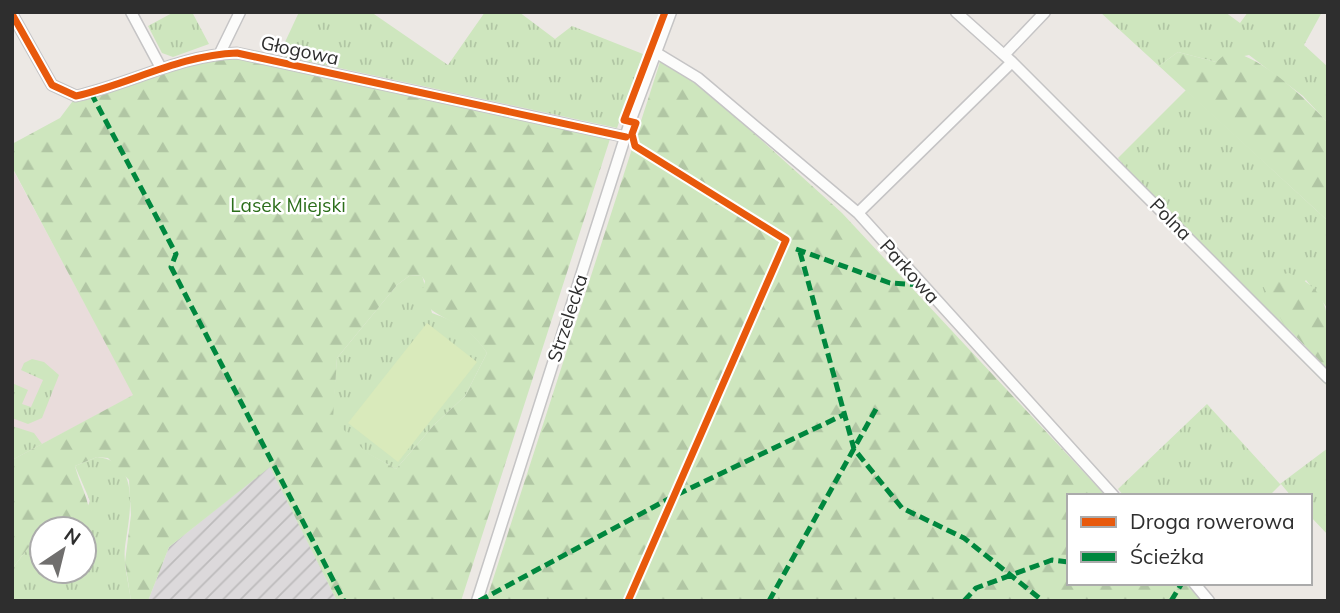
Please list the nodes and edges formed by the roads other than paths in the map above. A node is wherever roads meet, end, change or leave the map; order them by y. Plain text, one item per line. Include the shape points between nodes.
1 (131, 12) edge
2 (240, 12) edge
3 (671, 12) edge
4 (956, 12) edge
5 (1045, 12) edge
6 (12, 14) edge
7 (655, 52) junction
8 (220, 54) junction
9 (1008, 58) junction
10 (161, 68) junction
11 (626, 137) junction
12 (858, 214) junction
13 (1328, 378) edge
14 (1112, 494) edge
15 (1196, 585) edge
16 (477, 601) edge
17 (1209, 601) edge

1 - 10 street
2 - 8 street
3 - 7 street, Strzelecka
4 - 9 street, Polna
5 - 9 street
6 - 10 street, Głogowa via 52,85 69,95 91,93
7 - 11 street, Strzelecka
7 - 12 street, Parkowa via 698,78
8 - 10 street, Głogowa
8 - 11 street, Głogowa via 260,57
9 - 12 street
9 - 13 street, Polna
11 - 16 street, Strzelecka
12 - 14 street, Parkowa
15 - 17 street

